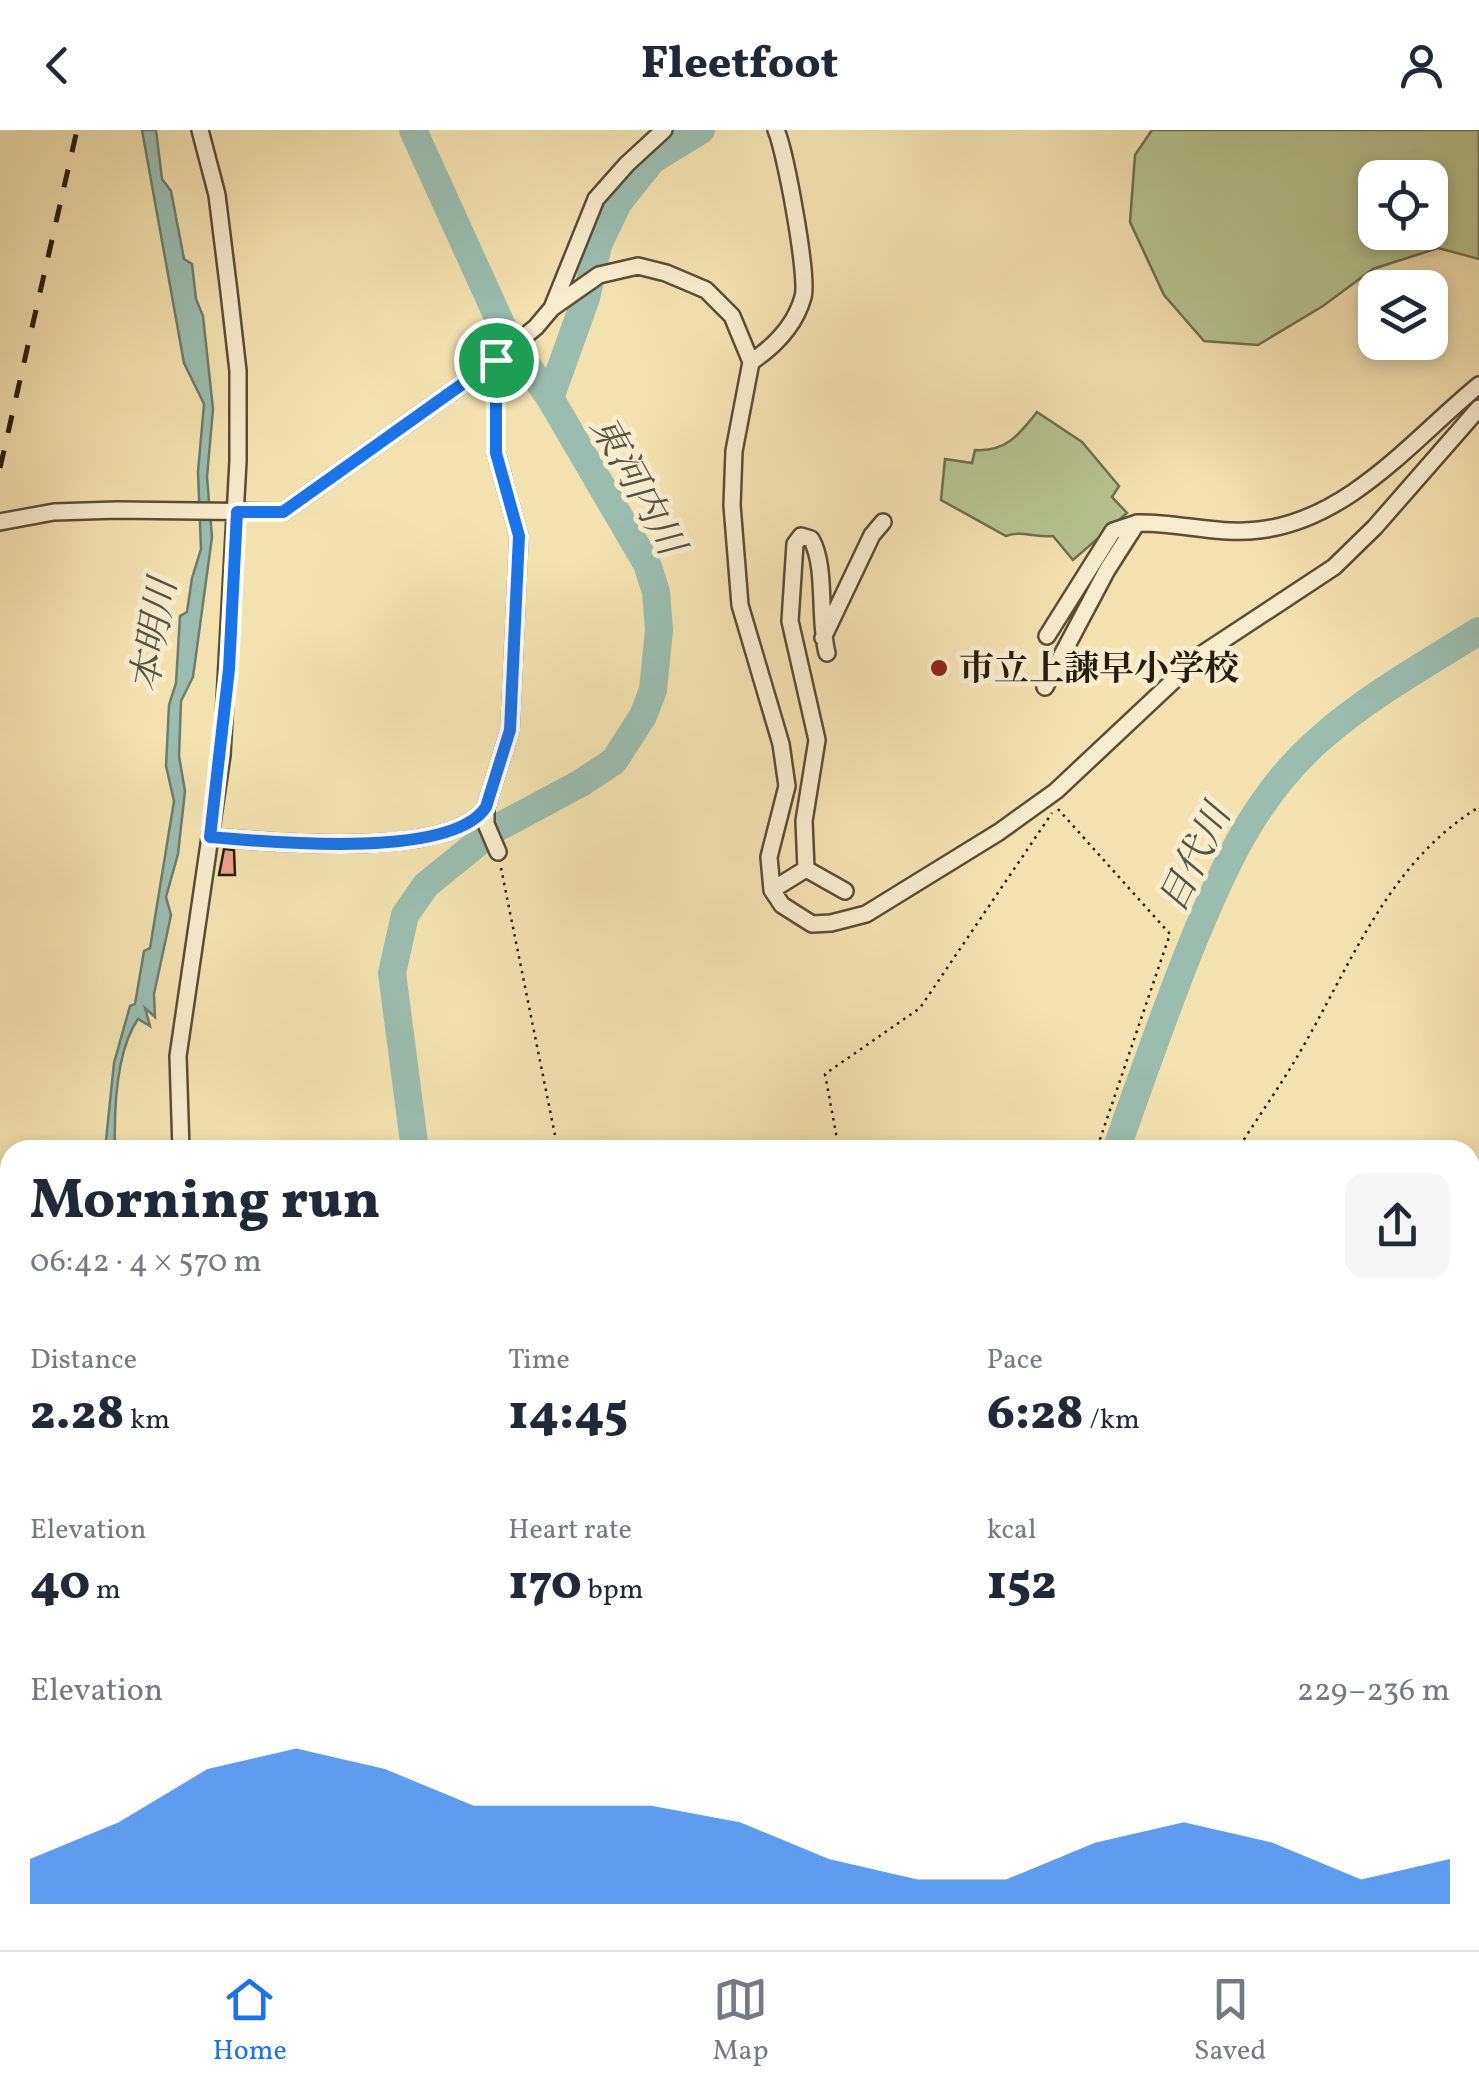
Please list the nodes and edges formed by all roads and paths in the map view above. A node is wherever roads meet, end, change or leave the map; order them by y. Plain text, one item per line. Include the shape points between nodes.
1 (200, 130) edge
2 (664, 130) edge
3 (776, 130) edge
4 (552, 308) junction
5 (500, 356) junction
6 (752, 362) junction
7 (1479, 386) edge
8 (1479, 408) edge
9 (229, 512) junction
10 (0, 522) edge
11 (883, 522) dead end
12 (1136, 523) junction
13 (1047, 636) dead end
14 (1045, 686) dead end
15 (1479, 807) edge
16 (486, 815) junction
17 (210, 837) junction
18 (498, 852) joint
19 (806, 869) junction
20 (772, 890) junction
21 (846, 891) dead end
22 (181, 1140) edge
23 (556, 1140) edge
24 (838, 1140) edge
25 (1100, 1140) edge
26 (1243, 1140) edge

1 - 9 street via 216,195 238,371
2 - 4 street via 596,200
3 - 6 street via 805,293 775,347
4 - 5 street
4 - 6 street via 598,275 638,266 666,273 706,290 732,316
5 - 9 street via 283,512
5 - 16 street via 496,453 519,536 510,730
6 - 20 street via 734,451 732,506 740,606 782,744 787,786 769,856
7 - 12 street via 1381,471 1299,521 1217,531
8 - 20 street via 1334,567 1202,654 1056,792 998,832 849,919 812,924
9 - 10 street via 54,512
9 - 17 street via 223,738
11 - 19 street via 825,646 819,552 811,539 801,536 796,544 790,621 817,740 804,821
12 - 13 street via 1113,530
12 - 14 street
15 - 26 path via 1401,875
16 - 17 street via 390,844
16 - 18 street
17 - 22 street via 178,1056
18 - 23 path
19 - 20 street
19 - 21 street
24 - 25 path via 825,1074 920,1008 1057,807 1170,934

